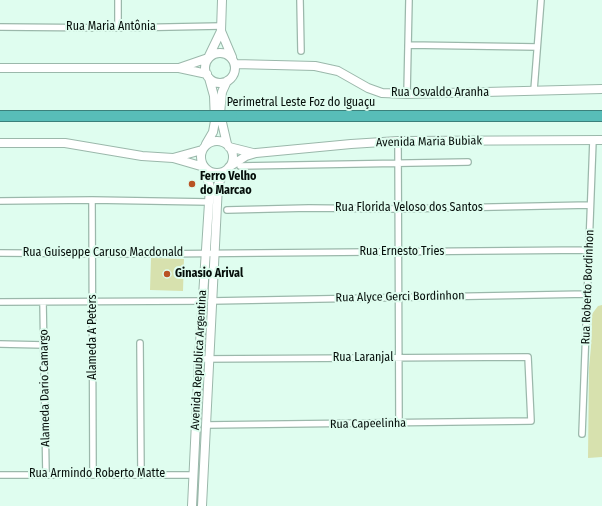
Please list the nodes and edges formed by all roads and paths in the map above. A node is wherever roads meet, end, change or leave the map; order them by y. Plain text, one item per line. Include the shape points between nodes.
1 (118, 0) edge
2 (222, 0) edge
3 (300, 0) edge
4 (408, 0) edge
5 (541, 0) edge
6 (0, 27) edge
7 (118, 28) junction
8 (221, 29) junction
9 (408, 45) junction
10 (537, 47) junction
11 (301, 51) dead end
12 (208, 58) junction
13 (234, 61) junction
14 (0, 68) edge
15 (178, 68) junction
16 (207, 75) junction
17 (227, 81) junction
18 (602, 89) edge
19 (534, 90) junction
20 (407, 94) junction
21 (0, 116) edge
22 (602, 116) edge
23 (592, 140) junction
24 (602, 140) edge
25 (398, 141) junction
26 (0, 143) edge
27 (228, 146) junction
28 (204, 147) junction
29 (256, 153) junction
30 (173, 158) junction
31 (468, 162) dead end
32 (398, 163) junction
33 (240, 166) dead end
34 (204, 167) junction
35 (226, 169) junction
36 (92, 200) junction
37 (0, 201) edge
38 (209, 202) junction
39 (590, 205) junction
40 (398, 209) junction
41 (227, 210) dead end
42 (589, 250) junction
43 (398, 252) junction
44 (0, 253) edge
45 (206, 253) junction
46 (215, 253) junction
47 (92, 254) junction
48 (588, 294) junction
49 (399, 297) junction
50 (202, 301) junction
51 (211, 301) junction
52 (0, 302) edge
53 (43, 302) junction
54 (93, 302) junction
55 (140, 343) dead end
56 (0, 344) edge
57 (44, 345) junction
58 (399, 358) junction
59 (199, 359) junction
60 (208, 359) junction
61 (531, 421) joint
62 (399, 424) junction
63 (206, 426) junction
64 (582, 434) dead end
65 (46, 474) junction
66 (141, 474) junction
67 (0, 475) edge
68 (93, 475) junction
69 (194, 475) junction
70 (192, 506) edge
71 (202, 506) edge

1 - 7 street
2 - 8 street
3 - 11 street
4 - 9 street
5 - 10 street
6 - 7 street, Rua Maria Antônia
7 - 8 street, Rua Maria Antônia
8 - 12 street
8 - 13 street
9 - 10 street
9 - 20 street
10 - 19 street
12 - 13 street via 220,52 227,54
12 - 15 street
12 - 16 street
13 - 17 street via 234,74
13 - 20 street, Rua Osvaldo Aranha via 316,66 338,72 382,93
14 - 15 street
15 - 16 street
16 - 17 street via 217,82
16 - 28 street via 214,96 215,121 213,132
17 - 27 street via 222,92 220,123
18 - 19 street, Rua Osvaldo Aranha
19 - 20 street, Rua Osvaldo Aranha via 472,94
21 - 22 highway, Perimetral Leste Foz do Iguaçu, bridge
23 - 24 street, Avenida Maria Bubiak
23 - 25 street, Avenida Maria Bubiak
23 - 39 street, Rua Roberto Bordinhon
25 - 29 street, Avenida Maria Bubiak
25 - 32 street
26 - 30 street via 65,142 142,156
27 - 28 street via 216,141
27 - 29 street, Avenida Maria Bubiak
27 - 35 street via 233,157
28 - 30 street
28 - 34 street via 201,161
29 - 35 street, Avenida Maria Bubiak via 246,156
30 - 34 street
31 - 32 street
32 - 33 street
32 - 40 street
34 - 35 street via 213,173
34 - 38 street, Avenida Republica Argentina via 209,181
35 - 46 street, Avenida Republica Argentina via 218,185
36 - 37 street
36 - 38 street
36 - 47 street, Alameda A Peters
38 - 45 street, Avenida Republica Argentina
39 - 40 street, Rua Florida Veloso dos Santos
39 - 42 street, Rua Roberto Bordinhon
40 - 41 street, Rua Florida Veloso dos Santos
40 - 43 street
42 - 43 street, Rua Ernesto Tries
42 - 48 street, Rua Roberto Bordinhon
43 - 46 street, Rua Ernesto Tries
43 - 49 street
44 - 47 street, Rua Guiseppe Caruso Macdonald
45 - 46 street, Rua Ernesto Tries
45 - 47 street, Rua Guiseppe Caruso Macdonald
45 - 50 street, Avenida Republica Argentina
46 - 51 street, Avenida Republica Argentina
47 - 54 street, Alameda A Peters
48 - 49 street, Rua Alyce Gerci Bordinhon
48 - 64 street, Rua Roberto Bordinhon
49 - 51 street, Rua Alyce Gerci Bordinhon
49 - 58 street
50 - 54 street
50 - 59 street, Avenida Republica Argentina
51 - 60 street, Avenida Republica Argentina
52 - 53 street
53 - 54 street
53 - 57 street, Alameda Dario Camargo
54 - 68 street, Alameda A Peters
55 - 66 street
56 - 57 street
57 - 65 street, Alameda Dario Camargo
58 - 60 street, Rua Laranjal
58 - 61 street, Rua Laranjal via 528,357
58 - 62 street
59 - 60 street, Rua Laranjal
59 - 69 street, Avenida Republica Argentina
60 - 63 street, Avenida Republica Argentina
61 - 62 street, Rua Capeelinha
62 - 63 street, Rua Capeelinha
63 - 71 street, Avenida Republica Argentina
65 - 67 street, Rua Armindo Roberto Matte
65 - 68 street, Rua Armindo Roberto Matte
66 - 68 street, Rua Armindo Roberto Matte
66 - 69 street, Rua Armindo Roberto Matte
69 - 70 street, Avenida Republica Argentina

